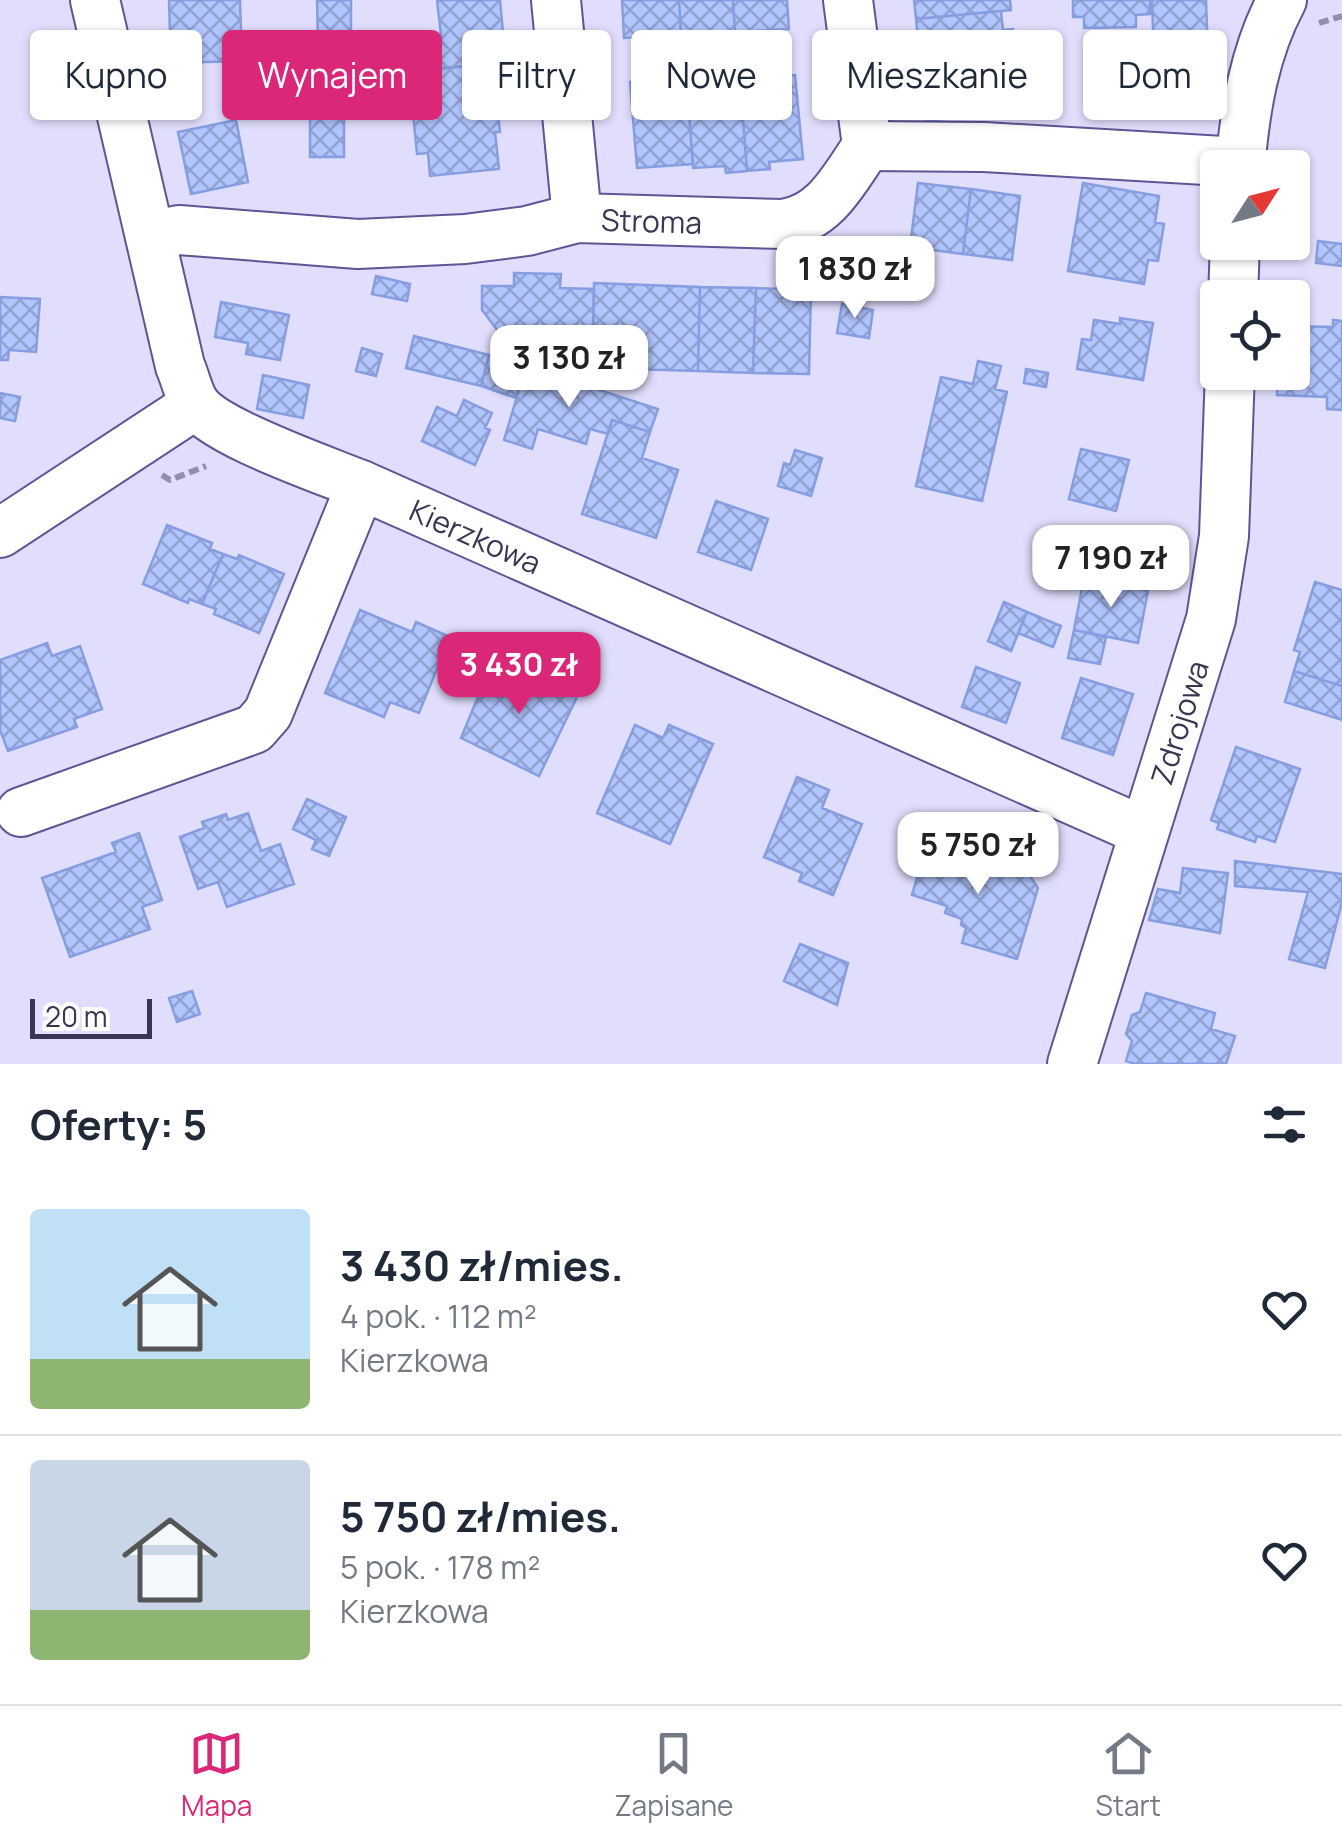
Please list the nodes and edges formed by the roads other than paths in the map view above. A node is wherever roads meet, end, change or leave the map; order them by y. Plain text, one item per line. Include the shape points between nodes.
1 (94, 0) edge
2 (556, 0) edge
3 (848, 0) edge
4 (1282, 0) edge
5 (866, 146) junction
6 (1242, 150) edge
7 (1200, 162) edge
8 (577, 218) junction
9 (150, 236) junction
10 (1229, 390) edge
11 (195, 404) junction
12 (361, 485) junction
13 (0, 533) edge
14 (22, 812) dead end
15 (1143, 831) junction
16 (1072, 1064) edge

1 - 9 street
2 - 8 street
3 - 5 street
4 - 6 street via 1251,86
5 - 7 street
5 - 8 street, Stroma via 827,202 797,222
8 - 9 street, Stroma via 527,231 411,243 179,230
9 - 11 street
10 - 15 street, Zdrojowa via 1218,584
11 - 12 street, Kierzkowa via 234,432
11 - 13 street
12 - 14 street via 268,713 254,729
12 - 15 street, Kierzkowa
15 - 16 street, Zdrojowa

